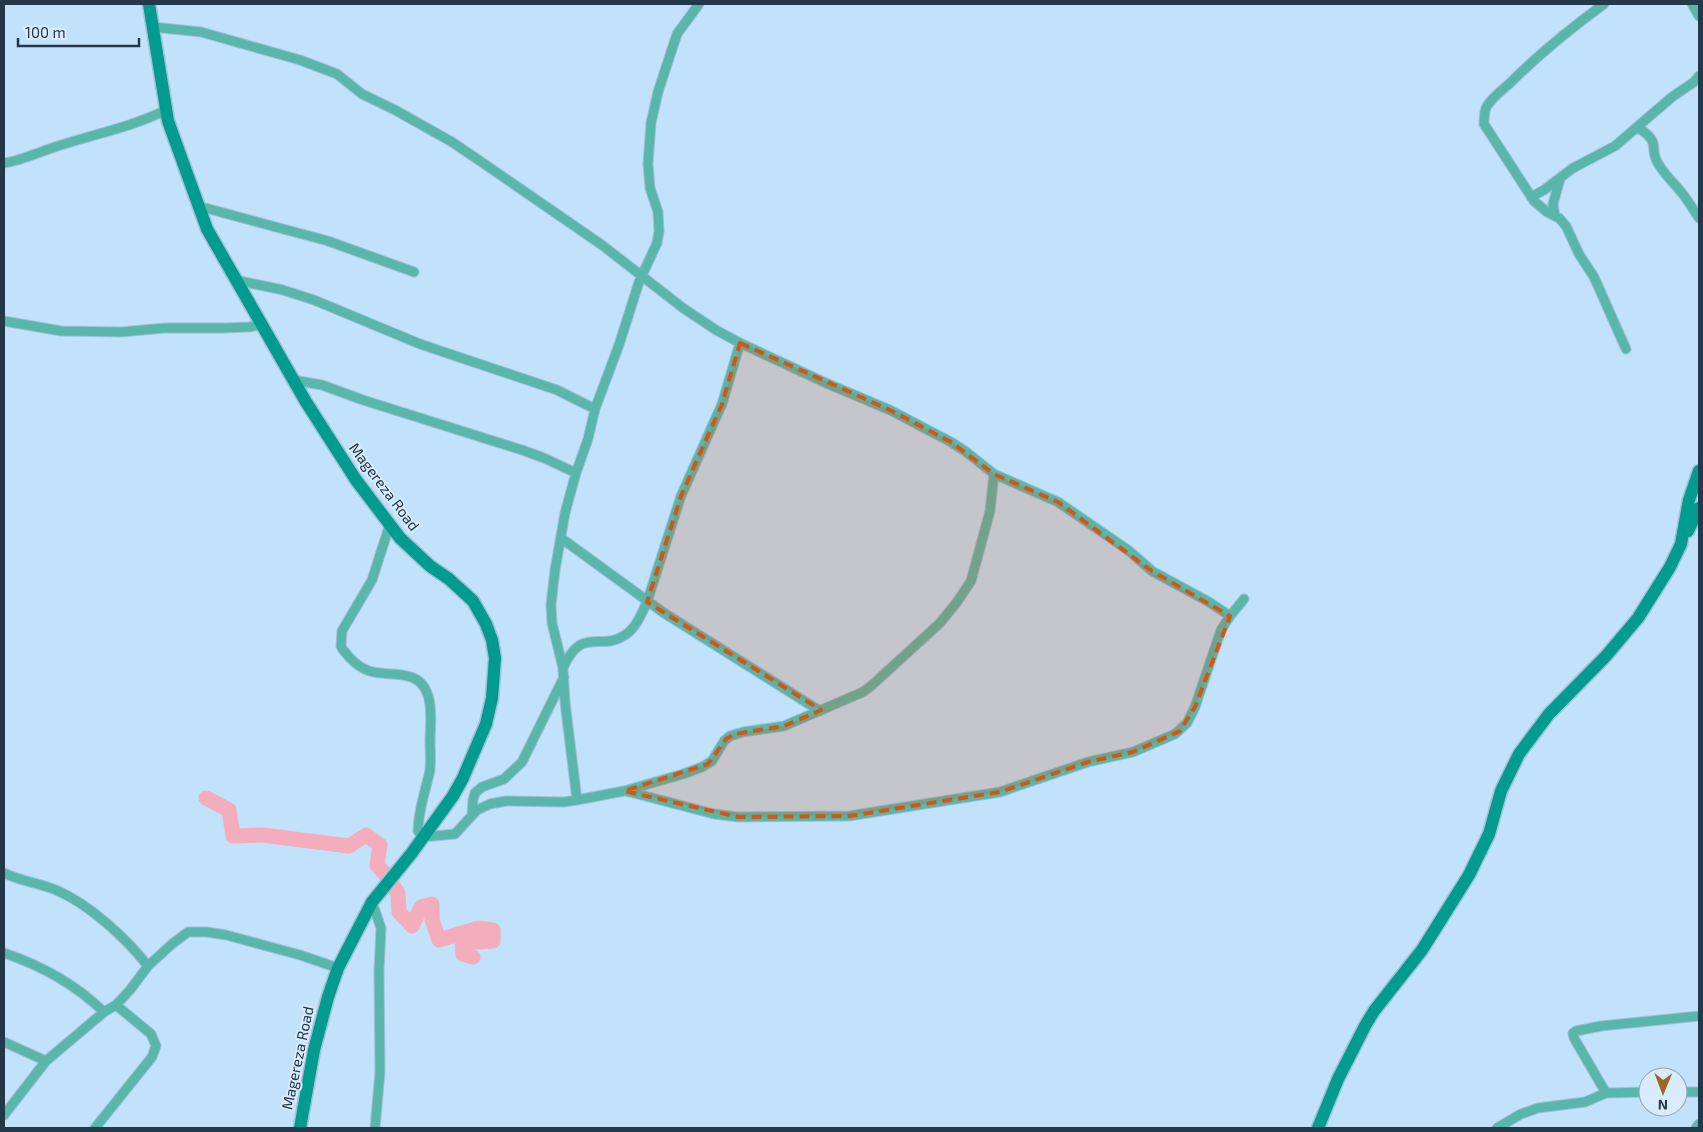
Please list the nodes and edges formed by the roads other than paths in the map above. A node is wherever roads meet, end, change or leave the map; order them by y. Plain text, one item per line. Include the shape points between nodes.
1 (148, 4) edge
2 (699, 4) edge
3 (1604, 4) edge
4 (1692, 4) edge
5 (1699, 16) edge
6 (153, 26) junction
7 (1699, 76) edge
8 (166, 110) junction
9 (1637, 127) junction
10 (4, 163) edge
11 (1560, 178) junction
12 (1530, 197) junction
13 (198, 206) junction
14 (1555, 216) junction
15 (1699, 218) edge
16 (414, 272) dead end
17 (642, 277) junction
18 (235, 280) junction
19 (4, 321) edge
20 (260, 324) junction
21 (740, 343) junction
22 (1626, 350) dead end
23 (293, 380) junction
24 (595, 409) junction
25 (1699, 472) edge
26 (576, 474) junction
27 (994, 474) junction
28 (1699, 508) edge
29 (390, 524) junction
30 (561, 538) junction
31 (1681, 544) junction
32 (1244, 598) dead end
33 (647, 602) junction
34 (1230, 616) junction
35 (564, 673) junction
36 (820, 711) junction
37 (624, 791) junction
38 (577, 800) junction
39 (472, 814) junction
40 (423, 837) junction
41 (4, 873) edge
42 (372, 902) junction
43 (4, 953) edge
44 (148, 966) junction
45 (338, 968) junction
46 (116, 1005) junction
47 (104, 1012) junction
48 (1699, 1016) edge
49 (4, 1042) edge
50 (46, 1061) junction
51 (1638, 1092) edge
52 (1606, 1093) junction
53 (4, 1115) edge
54 (1699, 1124) edge
55 (95, 1128) edge
56 (300, 1128) edge
57 (375, 1128) edge
58 (1318, 1128) edge
59 (1497, 1128) edge
60 (1696, 1128) edge

1 - 6 street, Magereza Road
2 - 17 street via 677,34 652,117 648,164 659,231
3 - 12 street via 1528,65 1483,115 1484,124
4 - 5 street
6 - 8 street, Magereza Road
6 - 17 street via 200,32 300,60 337,74 362,94 483,162
7 - 9 street
8 - 10 street via 138,123
8 - 13 street, Magereza Road
9 - 11 street via 1615,146
9 - 15 street via 1651,137 1659,166
11 - 12 street
11 - 14 street via 1553,204
12 - 14 street
13 - 16 street via 328,241
13 - 18 street, Magereza Road
14 - 22 street via 1566,226 1594,277
17 - 21 street via 702,321
17 - 24 street
18 - 20 street, Magereza Road
18 - 24 street via 314,300 420,344 557,390
19 - 20 street via 61,331 121,332
20 - 23 street, Magereza Road
21 - 27 street via 890,410 965,451
21 - 33 street via 722,404 681,496
23 - 26 street via 322,385 522,450
23 - 29 street, Magereza Road via 356,480
24 - 26 street
25 - 31 street via 1689,500
26 - 30 street
27 - 34 street via 1058,502 1128,550 1152,571
27 - 36 street via 990,511 971,581 957,602 940,623 871,686
28 - 31 street
29 - 40 street, Magereza Road via 400,538 473,601 486,624 495,658 490,710 473,756 453,796
29 - 40 street via 372,580 342,631 341,646 361,667 376,674 415,679 428,696 431,708 430,768 418,827 418,833
30 - 33 street
30 - 35 street via 551,605
31 - 58 street via 1638,618 1549,714 1519,754 1501,791 1489,834 1470,875 1422,950 1374,1011 1338,1079
32 - 34 street
33 - 35 street via 628,633 619,638 580,645 570,654
33 - 36 street
34 - 37 street via 1221,630 1195,707 1180,730 1133,752 1088,762 1000,792 849,816 738,817
35 - 38 street
35 - 39 street via 522,762 504,779 475,793
36 - 37 street via 784,726 736,734 726,739 708,764
37 - 38 street
38 - 39 street via 496,802
39 - 40 street via 455,834
40 - 42 street, Magereza Road
41 - 44 street via 68,896 114,929
42 - 45 street, Magereza Road
42 - 57 street via 381,928 380,1072
43 - 47 street via 48,972
44 - 45 street via 182,936 198,931 226,935
44 - 46 street
45 - 56 street, Magereza Road via 314,1050
46 - 47 street
46 - 55 street via 151,1034 156,1046 152,1057
47 - 50 street
48 - 52 street via 1576,1031 1574,1038
49 - 50 street
50 - 53 street
51 - 52 street
52 - 59 street via 1585,1102 1538,1108
54 - 60 street

